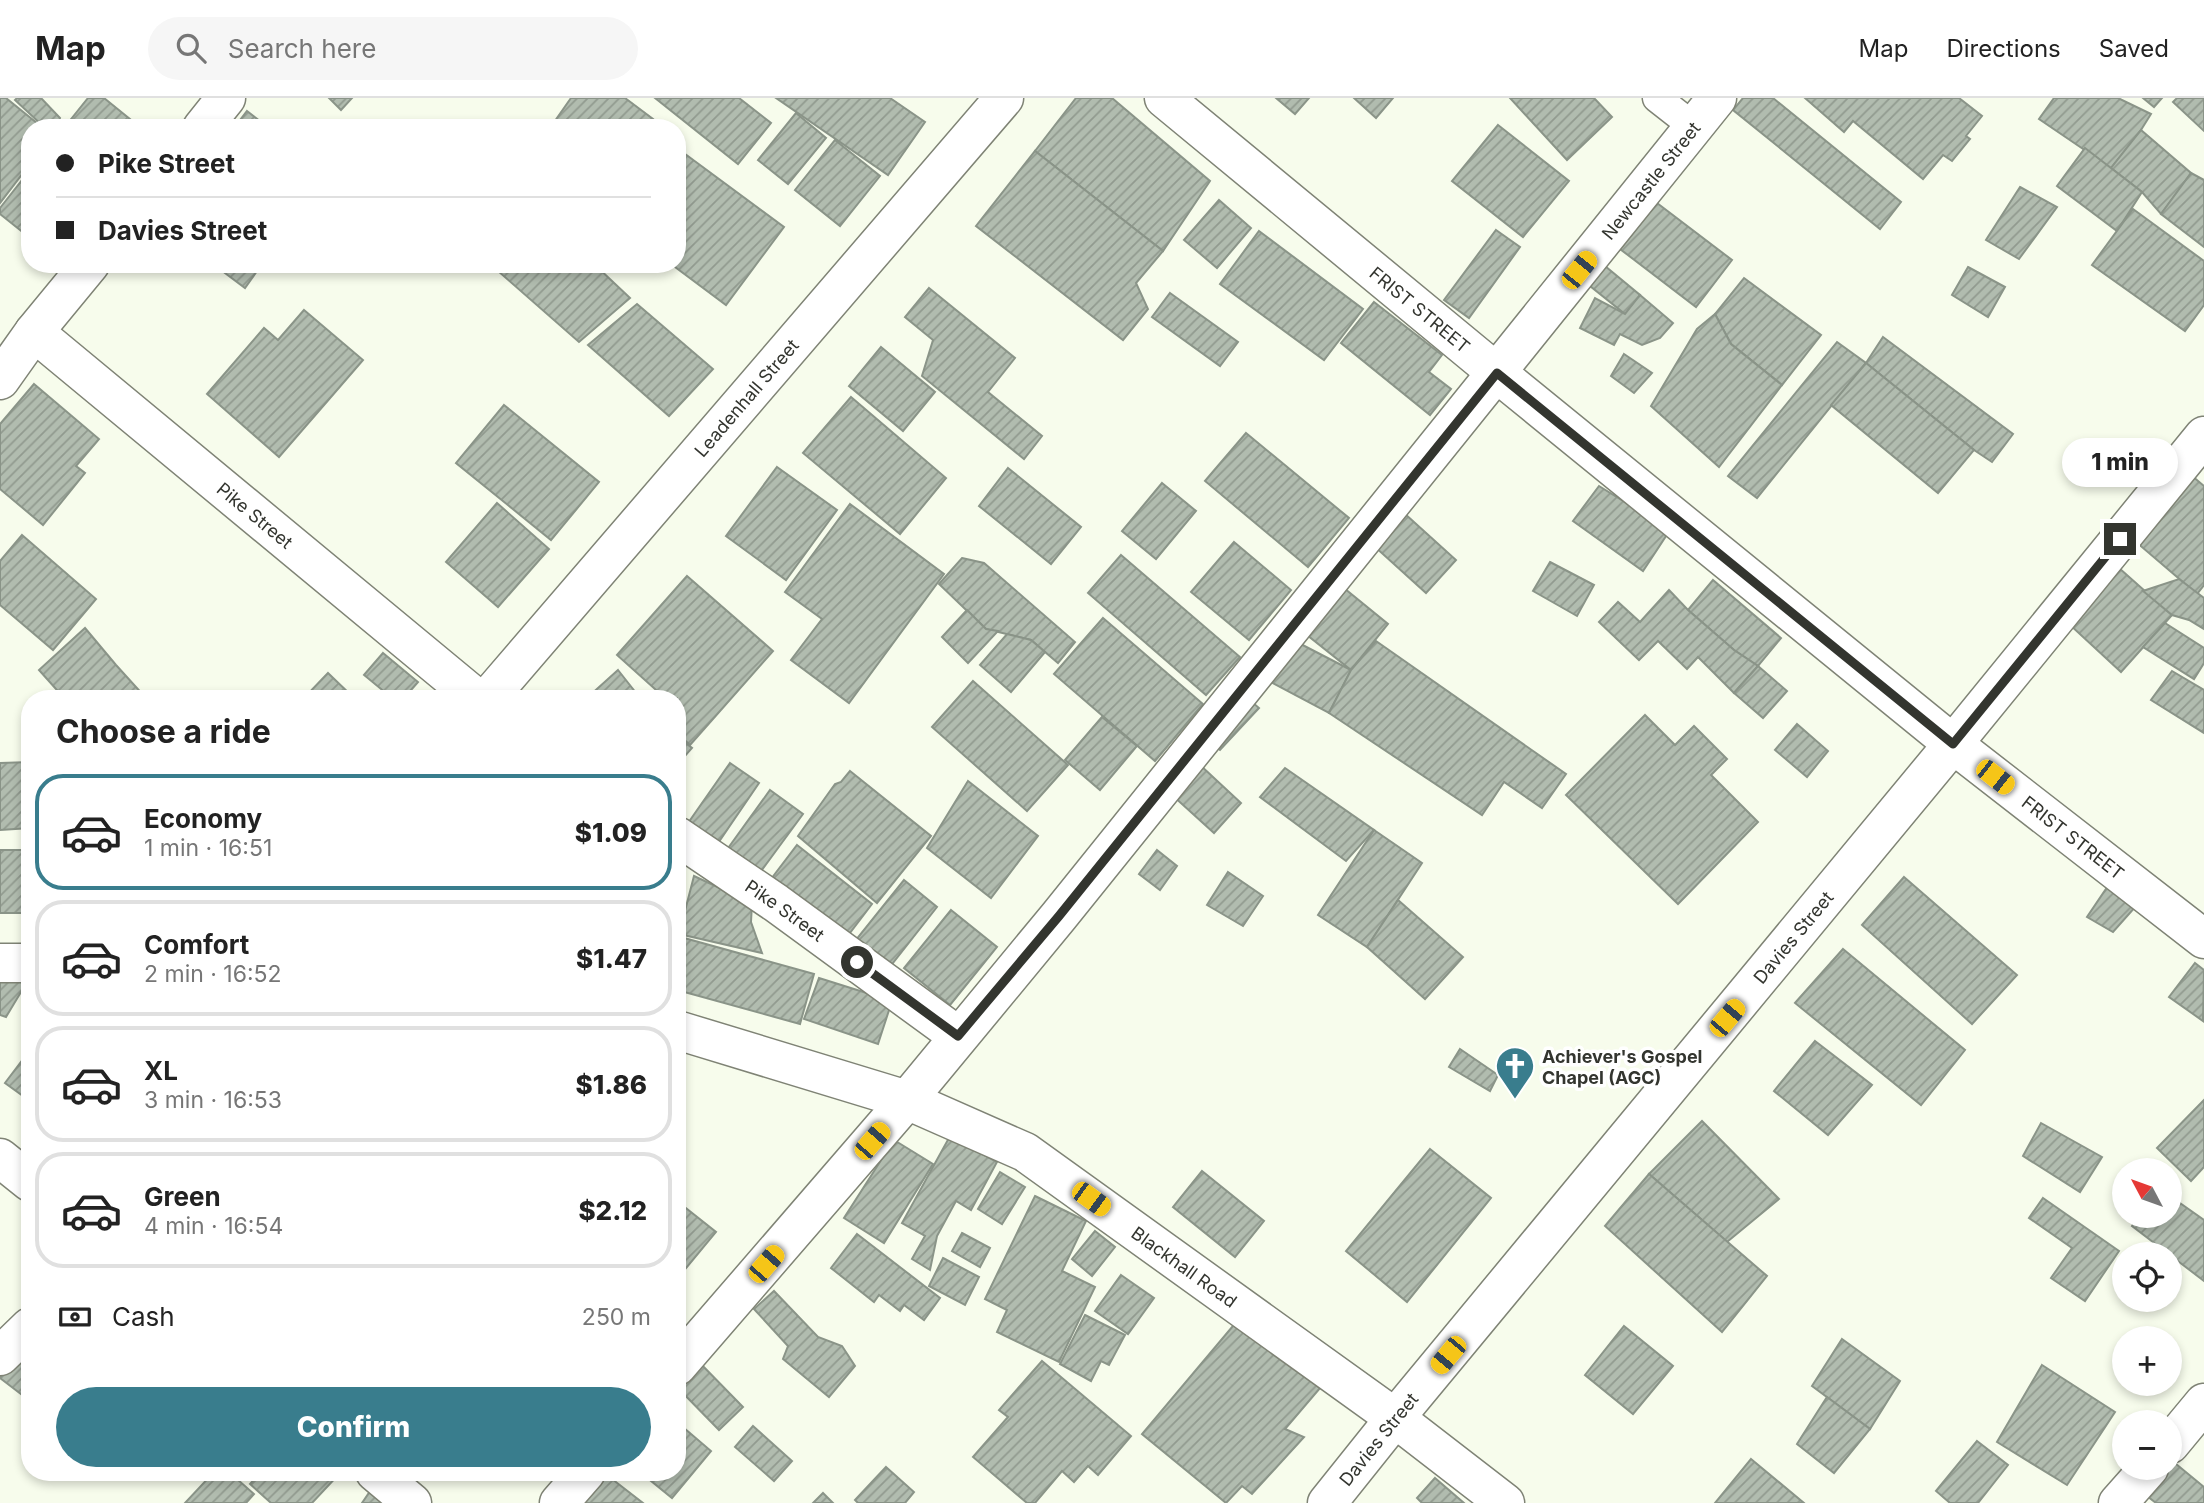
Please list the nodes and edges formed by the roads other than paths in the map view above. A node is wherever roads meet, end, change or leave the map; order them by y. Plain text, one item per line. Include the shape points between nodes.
1 (226, 98) edge
2 (1004, 98) edge
3 (1164, 98) edge
4 (1657, 98) edge
5 (1717, 98) edge
6 (209, 119) edge
7 (1694, 127) junction
8 (83, 273) edge
9 (34, 332) junction
10 (1497, 373) junction
11 (0, 380) edge
12 (2204, 436) edge
13 (466, 690) edge
14 (495, 690) edge
15 (1953, 744) junction
16 (686, 842) edge
17 (2204, 939) edge
18 (0, 963) edge
19 (21, 963) edge
20 (686, 1033) edge
21 (958, 1036) junction
22 (907, 1100) junction
23 (0, 1158) edge
24 (21, 1175) edge
25 (21, 1336) edge
26 (0, 1356) edge
27 (686, 1356) edge
28 (2204, 1403) edge
29 (1395, 1418) junction
30 (2182, 1430) edge
31 (2138, 1480) edge
32 (386, 1481) edge
33 (578, 1481) edge
34 (412, 1503) edge
35 (559, 1503) edge
36 (1327, 1503) edge
37 (1504, 1503) edge
38 (2118, 1503) edge

1 - 6 street
2 - 14 street, Leadenhall Street
3 - 10 street, FRIST STREET
4 - 7 lane
5 - 7 street, Newcastle Street
7 - 10 street, Newcastle Street
8 - 9 street
9 - 11 street
9 - 13 street, Pike Street
10 - 15 street, FRIST STREET
10 - 21 street, Newcastle Street
12 - 15 street, Davies Street
15 - 17 street, FRIST STREET
15 - 29 street, Davies Street
16 - 21 street, Pike Street
18 - 19 street
20 - 22 street, Blackhall Road
21 - 22 street, Newcastle Street
22 - 27 street, Newcastle Street
22 - 29 street, Blackhall Road via 1025,1152
23 - 24 street
25 - 26 street
28 - 30 street
29 - 36 street, Davies Street
29 - 37 street, Blackhall Road
31 - 38 street
32 - 34 street
33 - 35 street

